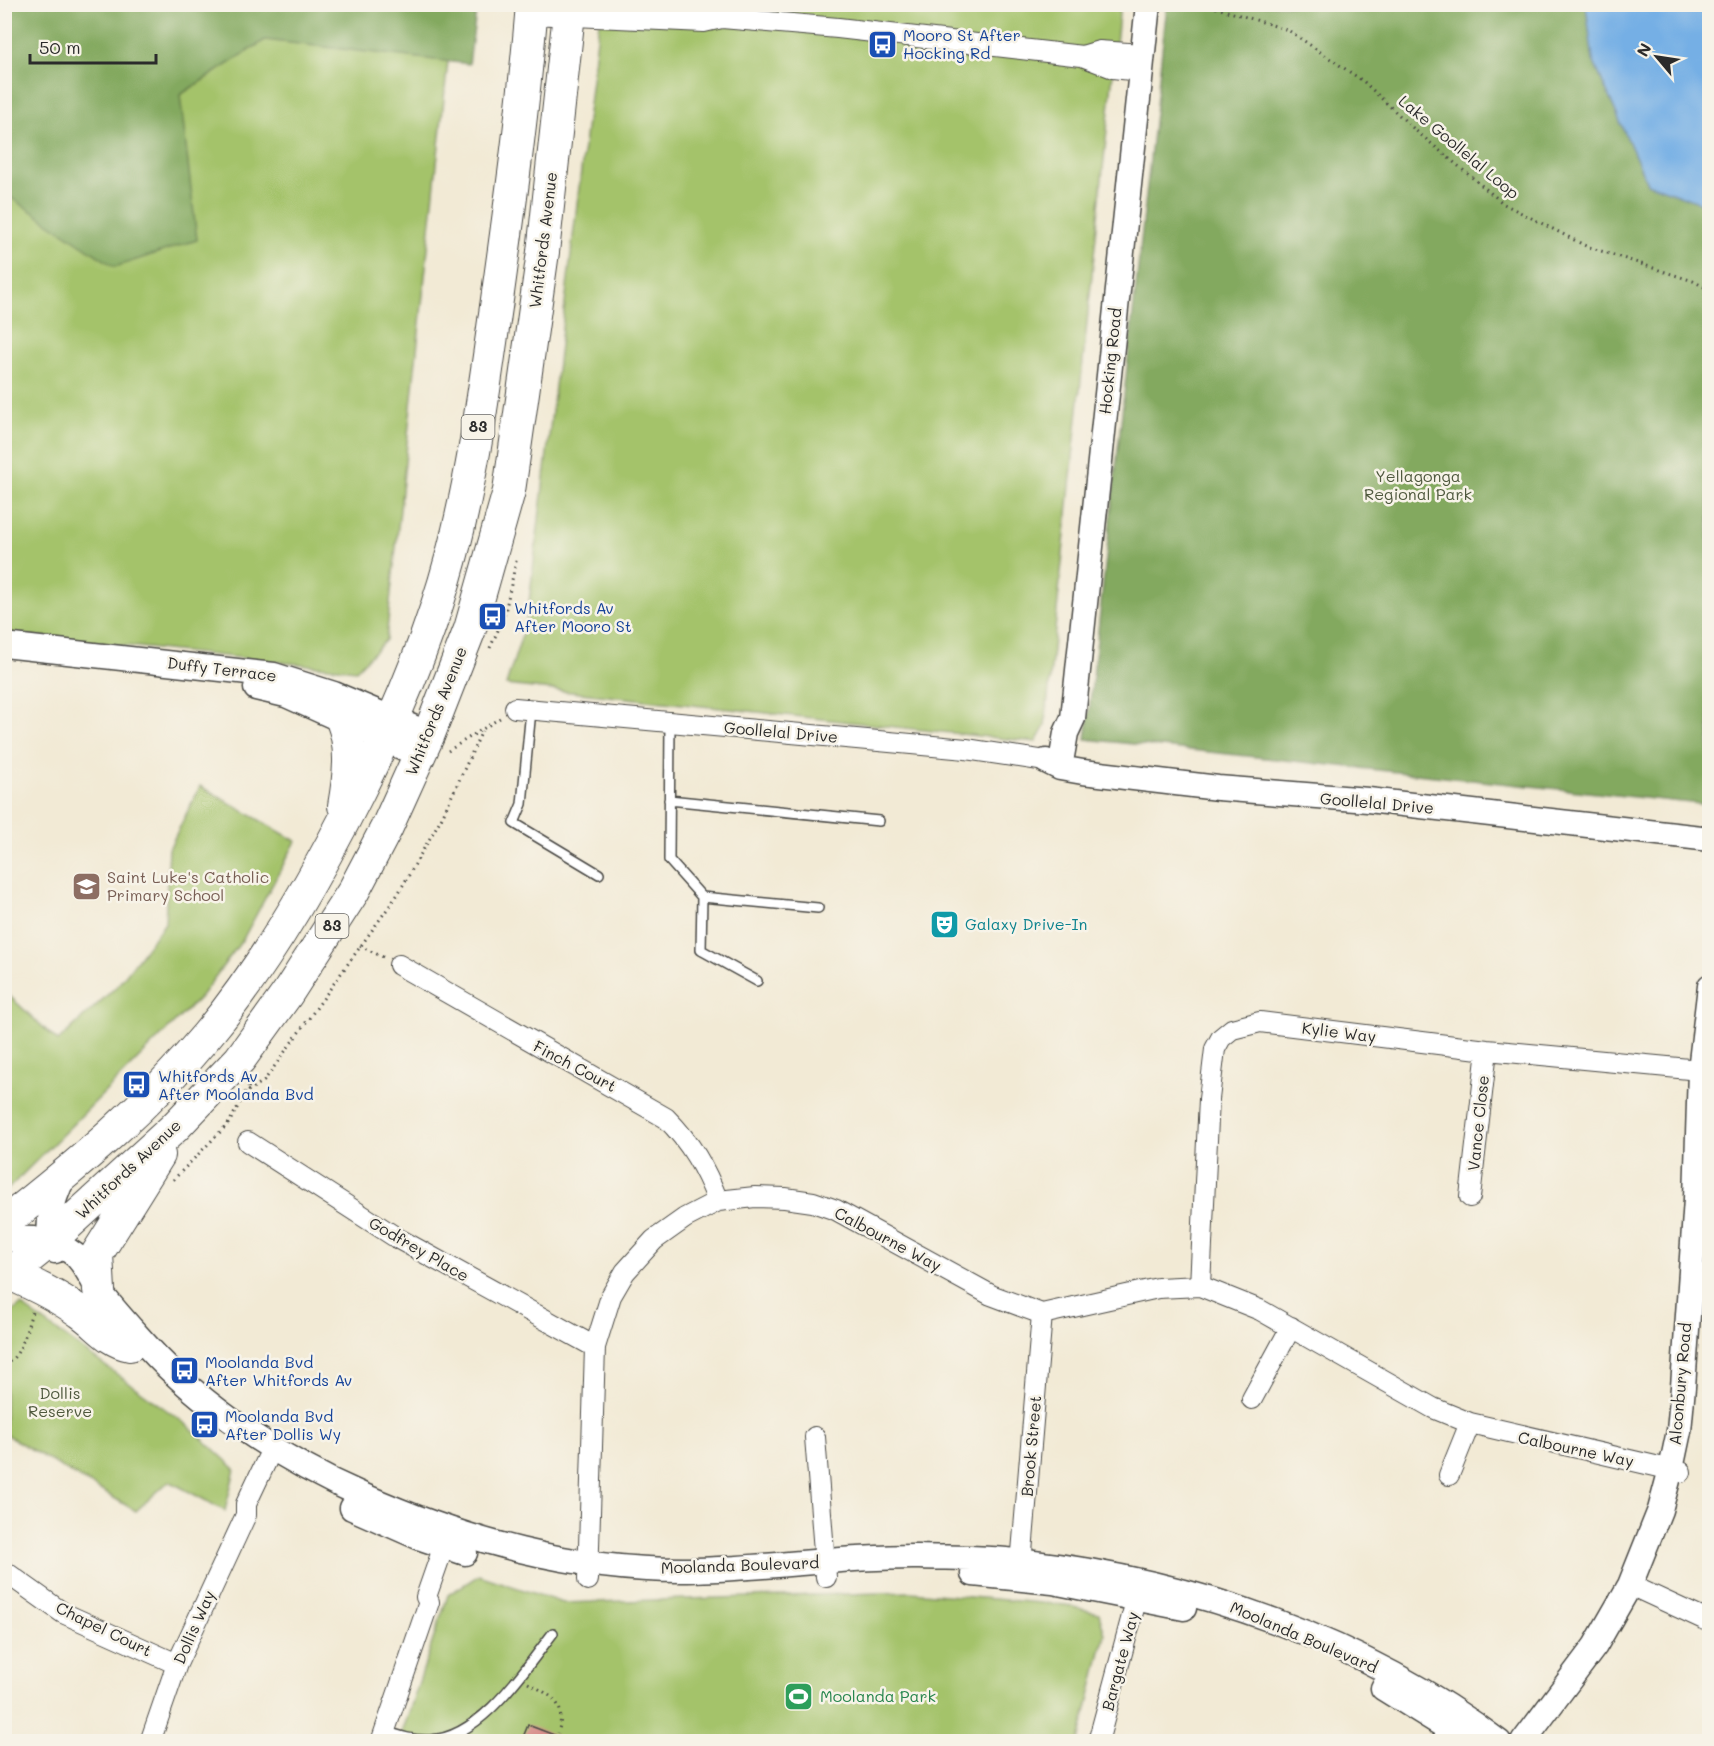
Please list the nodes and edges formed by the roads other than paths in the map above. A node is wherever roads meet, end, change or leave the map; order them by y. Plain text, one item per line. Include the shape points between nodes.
1 (682, 4) edge
2 (1148, 4) edge
3 (531, 9) edge
4 (570, 9) edge
5 (722, 18) junction
6 (1141, 63) junction
7 (4, 645) edge
8 (4, 661) edge
9 (523, 709) joint
10 (342, 720) junction
11 (670, 722) junction
12 (390, 729) junction
13 (432, 747) junction
14 (1064, 763) junction
15 (669, 800) junction
16 (879, 821) dead end
17 (1710, 825) edge
18 (341, 827) junction
19 (1710, 839) edge
20 (599, 874) dead end
21 (702, 897) junction
22 (818, 908) dead end
23 (399, 965) road end
24 (757, 981) dead end
25 (1710, 986) edge
26 (1487, 1050) junction
27 (1705, 1070) edge
28 (174, 1128) junction
29 (1710, 1141) edge
30 (248, 1142) dead end
31 (64, 1176) junction
32 (1470, 1197) dead end
33 (718, 1201) junction
34 (4, 1223) edge
35 (4, 1240) edge
36 (50, 1241) junction
37 (7, 1276) edge
38 (1200, 1286) junction
39 (99, 1290) junction
40 (1042, 1314) junction
41 (1291, 1328) junction
42 (130, 1345) junction
43 (595, 1347) junction
44 (1252, 1399) dead end
45 (1470, 1423) junction
46 (815, 1437) dead end
47 (274, 1458) junction
48 (1676, 1470) junction
49 (1449, 1475) dead end
50 (452, 1541) junction
51 (826, 1570) junction
52 (1020, 1570) junction
53 (4, 1571) edge
54 (589, 1572) junction
55 (1635, 1587) junction
56 (1140, 1589) junction
57 (1710, 1622) edge
58 (553, 1632) dead end
59 (177, 1664) junction
60 (382, 1736) edge
61 (150, 1742) edge
62 (1098, 1742) edge
63 (1470, 1742) edge
64 (1499, 1742) edge
65 (1523, 1742) edge
66 (1536, 1742) edge

1 - 5 street via 710,9
2 - 6 street, Hocking Road
3 - 4 street
3 - 12 main road, 83 via 505,246 468,489 432,621
4 - 5 street via 704,22
4 - 13 main road, Whitfords Avenue / 83 via 543,252 509,491
5 - 6 street via 1082,56 1099,51
6 - 14 street, Hocking Road via 1073,718
7 - 12 street, Duffy Terrace via 274,675 300,681
8 - 10 street, Duffy Terrace via 257,688 286,695
9 - 11 street, Goollelal Drive
9 - 20 lane via 522,804 514,823
10 - 12 street, Duffy Terrace
10 - 18 main road via 347,733 349,775
11 - 14 street, Goollelal Drive via 966,749
11 - 15 lane
12 - 13 street, Duffy Terrace
12 - 18 main road, 83
13 - 28 main road, Whitfords Avenue / 83 via 323,941 240,1059
14 - 17 street, Goollelal Drive via 1385,787
14 - 19 street, Goollelal Drive via 1218,788 1437,807
15 - 16 lane
15 - 21 lane via 669,860
18 - 31 main road, 83 via 296,908 207,1036 130,1118
21 - 22 lane
21 - 24 lane via 701,950
23 - 33 street, Finch Court via 666,1118 704,1167
25 - 27 street, Alconbury Road
26 - 27 street, Kylie Way
26 - 32 street, Vance Close
26 - 38 street, Kylie Way via 1260,1022 1232,1029 1221,1038 1215,1049 1209,1100
27 - 48 street, Alconbury Road
28 - 36 main road, Whitfords Avenue / 83
28 - 39 main road via 97,1254
29 - 48 street, Alconbury Road via 1689,1433
30 - 43 street, Godfrey Place via 397,1238
31 - 34 main road, 83
31 - 36 street via 52,1200
33 - 40 street, Calbourne Way via 785,1198 836,1209 991,1295
33 - 43 street, Calbourne Way via 685,1218 640,1253 611,1296
35 - 36 street, Moolanda Boulevard via 32,1237
36 - 37 main road, Whitfords Avenue / 83
36 - 39 street, Moolanda Boulevard via 76,1256
36 - 42 street, Moolanda Boulevard via 63,1266
37 - 42 main road via 43,1288 82,1313 110,1338
38 - 40 street, Calbourne Way via 1158,1288
38 - 41 street, Calbourne Way via 1250,1305
39 - 47 street, Moolanda Boulevard via 152,1351
40 - 52 street, Brook Street
41 - 44 street
41 - 45 street, Calbourne Way via 1432,1408
42 - 47 street, Moolanda Boulevard via 210,1421
43 - 54 street, Calbourne Way
45 - 48 street, Calbourne Way
45 - 49 street
46 - 51 street
47 - 50 street, Moolanda Boulevard
47 - 59 street, Dollis Way via 258,1507 246,1515
48 - 55 street, Alconbury Road via 1668,1522
50 - 54 street, Moolanda Boulevard via 512,1550
50 - 60 street via 436,1599 429,1602
51 - 52 street, Moolanda Boulevard via 914,1557
51 - 54 street, Moolanda Boulevard
52 - 56 street, Moolanda Boulevard
53 - 59 street, Chapel Court via 63,1613
55 - 57 street
55 - 65 street, Alconbury Road
55 - 66 street, Alconbury Road via 1608,1644
56 - 62 street, Bargate Way
56 - 63 street, Moolanda Boulevard via 1271,1635 1368,1679
56 - 64 street, Moolanda Boulevard via 1248,1611 1348,1653 1424,1692
58 - 60 lane via 518,1678 482,1715 458,1732 425,1740
59 - 61 street, Dollis Way

